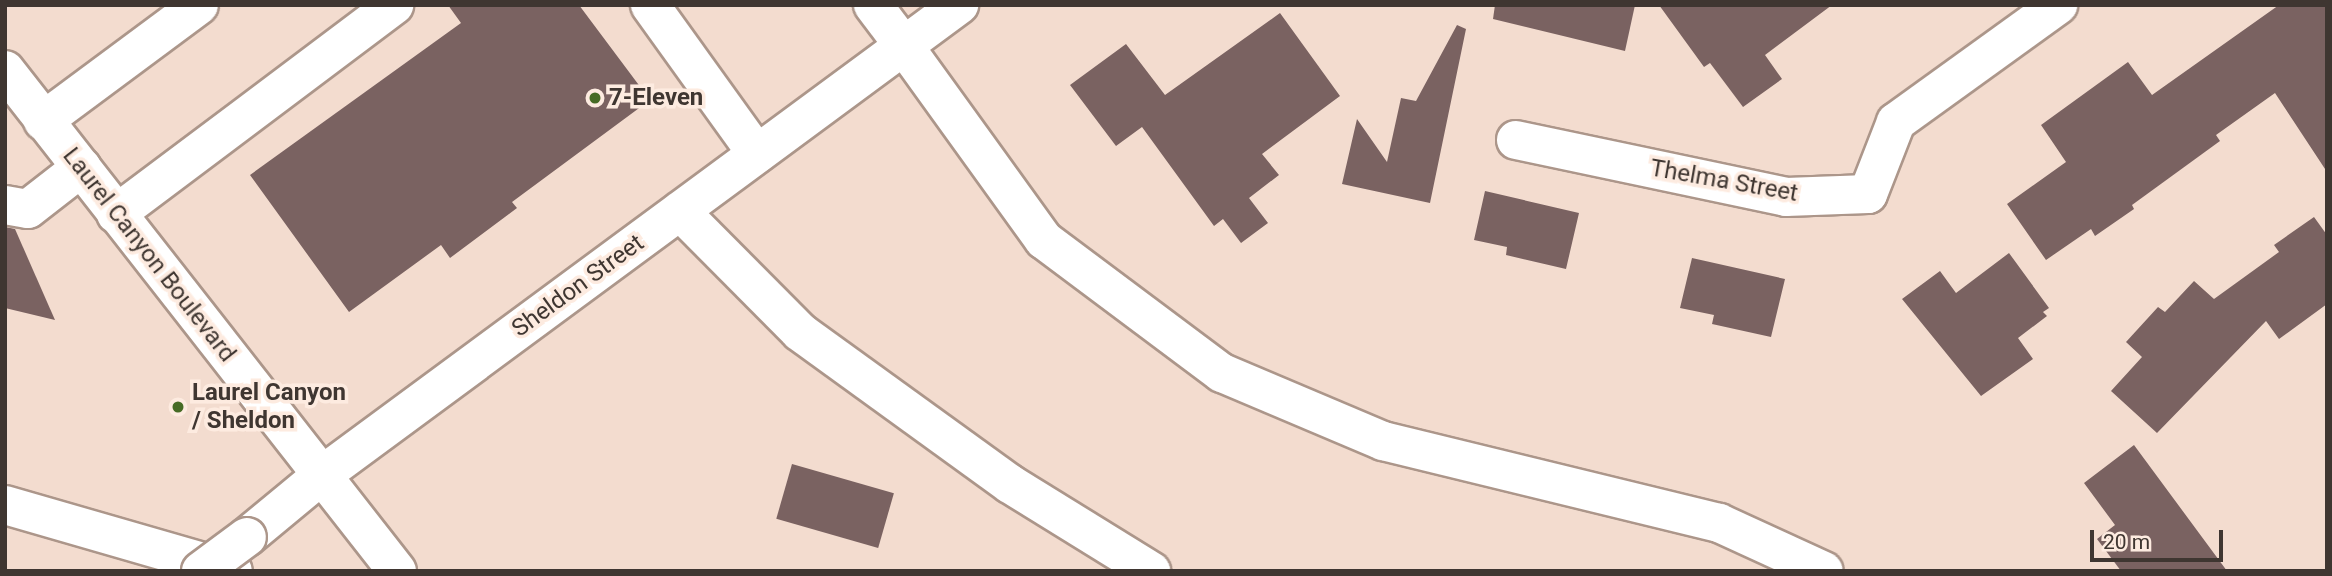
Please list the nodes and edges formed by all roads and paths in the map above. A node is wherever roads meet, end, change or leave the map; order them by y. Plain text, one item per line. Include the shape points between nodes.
1 (199, 5) edge
2 (394, 5) edge
3 (650, 5) edge
4 (873, 5) edge
5 (959, 5) edge
6 (2058, 5) edge
7 (904, 46) junction
8 (5, 70) edge
9 (43, 121) junction
10 (1516, 140) dead end
11 (757, 154) junction
12 (82, 167) junction
13 (5, 205) edge
14 (680, 211) junction
15 (117, 214) junction
16 (321, 475) junction
17 (5, 505) edge
18 (240, 554) edge
19 (201, 571) edge
20 (397, 571) edge
21 (1152, 571) edge
22 (1824, 571) edge

1 - 9 main road
2 - 15 main road
3 - 11 main road
4 - 7 main road
5 - 7 main road, Sheldon Street
6 - 10 main road, Thelma Street via 1896,122 1868,194 1786,197
7 - 11 main road, Sheldon Street
7 - 22 main road via 1044,240 1222,373 1384,440 1719,523
8 - 9 main road, Laurel Canyon Boulevard
9 - 12 main road, Laurel Canyon Boulevard
11 - 14 main road, Sheldon Street
12 - 13 main road via 27,209
12 - 15 main road, Laurel Canyon Boulevard
14 - 16 main road, Sheldon Street
14 - 21 main road via 800,332 1010,484
15 - 16 main road, Laurel Canyon Boulevard
16 - 18 main road, Sheldon Street
16 - 20 main road, Laurel Canyon Boulevard
17 - 18 main road
18 - 19 main road, Sheldon Street, bridge

